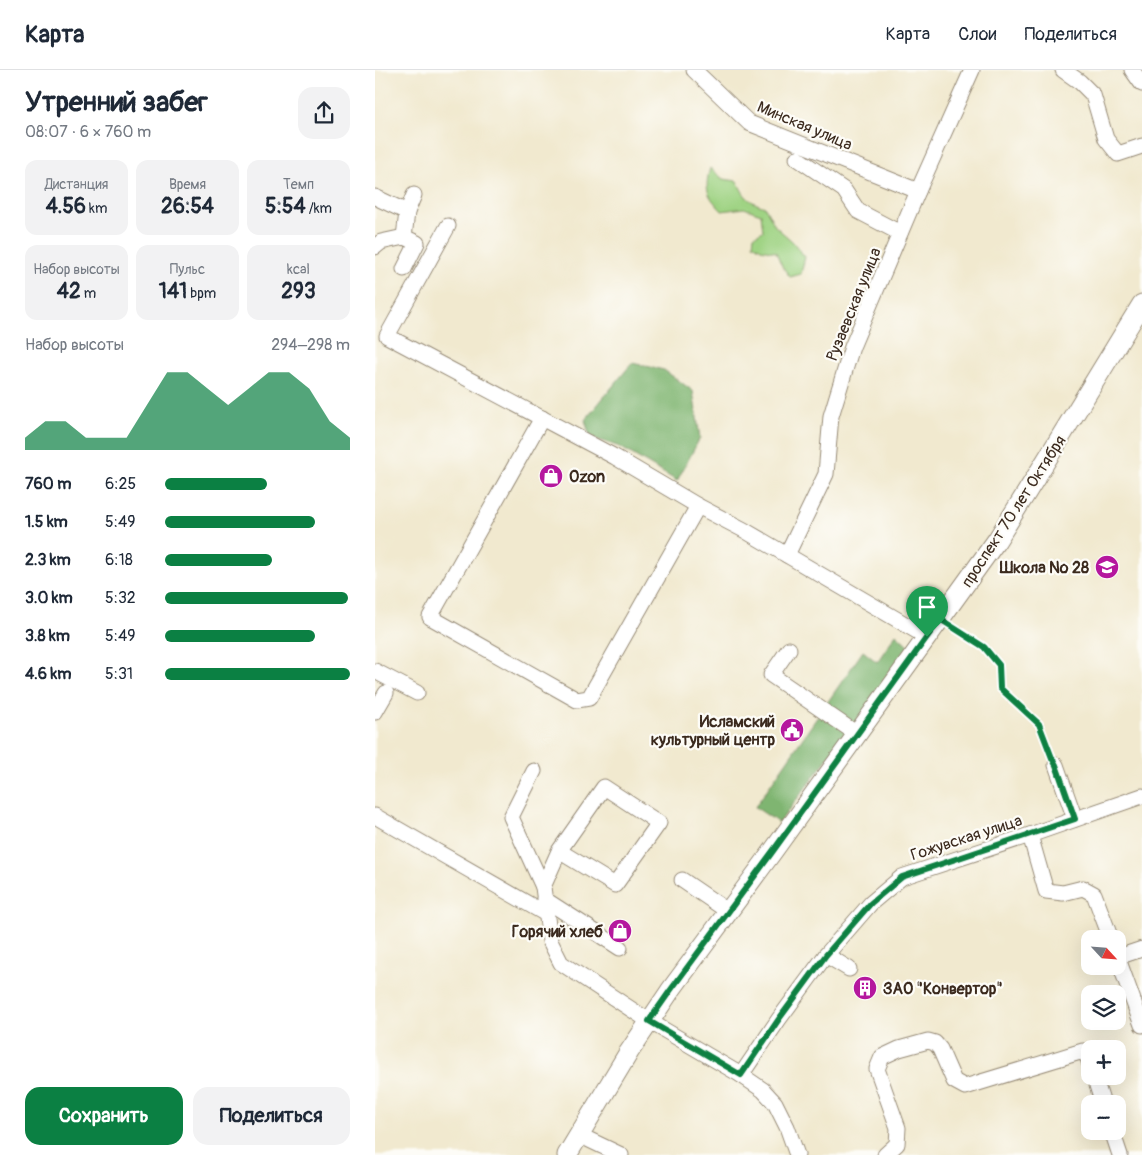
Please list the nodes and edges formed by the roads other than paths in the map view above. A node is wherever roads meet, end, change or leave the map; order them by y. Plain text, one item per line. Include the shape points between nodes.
1 (694, 70) edge
2 (972, 70) edge
3 (1063, 70) edge
4 (1132, 70) edge
5 (1142, 84) edge
6 (1142, 146) edge
7 (797, 158) dead end
8 (918, 191) junction
9 (414, 195) dead end
10 (375, 197) edge
11 (407, 212) junction
12 (448, 226) dead end
13 (900, 233) junction
14 (404, 237) junction
15 (375, 248) edge
16 (404, 269) dead end
17 (1142, 304) edge
18 (542, 418) junction
19 (698, 506) junction
20 (787, 555) junction
21 (927, 637) junction
22 (789, 649) dead end
23 (375, 671) edge
24 (417, 693) dead end
25 (386, 694) dead end
26 (375, 712) edge
27 (857, 734) junction
28 (1056, 765) road end
29 (534, 771) dead end
30 (1142, 796) edge
31 (375, 816) edge
32 (1075, 819) junction
33 (1030, 835) junction
34 (559, 851) junction
35 (682, 880) dead end
36 (544, 900) junction
37 (729, 912) junction
38 (1108, 930) edge
39 (620, 948) dead end
40 (1142, 949) edge
41 (1126, 954) edge
42 (826, 955) junction
43 (849, 969) dead end
44 (1124, 975) edge
45 (649, 1021) junction
46 (1142, 1025) edge
47 (1081, 1052) edge
48 (741, 1075) junction
49 (579, 1135) junction
50 (1115, 1140) edge
51 (567, 1155) edge
52 (621, 1155) edge
53 (797, 1155) edge
54 (885, 1155) edge
55 (1120, 1155) edge

1 - 8 street, Минская улица via 749,123
2 - 8 street, Рузаевская улица
3 - 6 street via 1093,96 1107,139 1118,154
4 - 5 street
7 - 13 street via 844,190 858,211
8 - 13 street, Рузаевская улица
9 - 11 street
10 - 11 street
11 - 14 street
12 - 18 street via 387,336
13 - 20 street, Рузаевская улица via 852,346 831,416 826,474
14 - 15 street via 381,242
14 - 16 street via 417,243
17 - 21 main road, проспект 70 лет Октября via 997,540
18 - 19 street
18 - 19 street via 430,617 577,700 589,698
19 - 20 street
20 - 21 street
21 - 27 main road, проспект 70 лет Октября
22 - 27 street via 771,675
23 - 24 street
25 - 26 street
27 - 37 main road, проспект 70 лет Октября
28 - 32 street
29 - 36 street via 511,817
30 - 32 street, Гожувская улица
31 - 36 street
32 - 33 street, Гожувская улица
33 - 38 street via 1047,892 1063,893 1083,888 1094,894
33 - 42 street, Гожувская улица via 902,877 871,903
34 - 34 street via 604,787 659,823 615,885
34 - 36 street
35 - 37 street
36 - 39 street
36 - 45 street via 550,941 561,963
37 - 45 main road, проспект 70 лет Октября
40 - 41 street
42 - 43 street
42 - 48 street, Гожувская улица
44 - 46 street
45 - 48 street
45 - 49 main road, проспект 70 лет Октября
47 - 54 street via 965,1087 954,1080 935,1043 928,1041 882,1057 877,1069 898,1128 897,1144
48 - 53 street via 775,1103
49 - 51 main road, проспект 70 лет Октября
49 - 52 street
50 - 55 street

